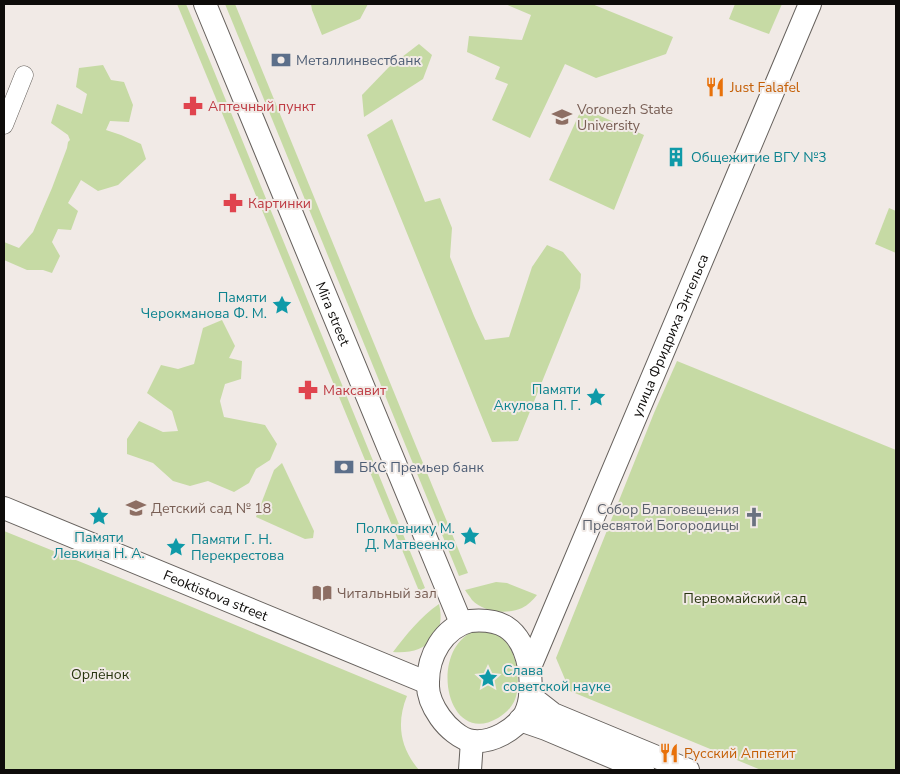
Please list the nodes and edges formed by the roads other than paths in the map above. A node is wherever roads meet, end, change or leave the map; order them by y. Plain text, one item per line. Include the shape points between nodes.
1 (205, 4) edge
2 (810, 4) edge
3 (24, 75) dead end
4 (4, 125) edge
5 (4, 508) edge
6 (461, 623) junction
7 (530, 668) junction
8 (428, 683) junction
9 (530, 696) junction
10 (520, 720) junction
11 (472, 741) junction
12 (470, 770) edge
13 (643, 770) edge
14 (688, 770) edge

1 - 6 street, Mira street
2 - 7 street, улица Фридриха Энгельса
3 - 4 street
5 - 8 street, Feoktistova street
6 - 7 street, улица Фридриха Энгельса via 486,620 508,628 520,641
6 - 8 street via 450,630 434,652
7 - 9 street, улица Фридриха Энгельса
8 - 11 street via 430,696 441,719 460,736
9 - 10 street, улица Фридриха Энгельса
9 - 14 street via 553,714
10 - 11 street, улица Фридриха Энгельса via 499,736
10 - 13 street
11 - 12 street

